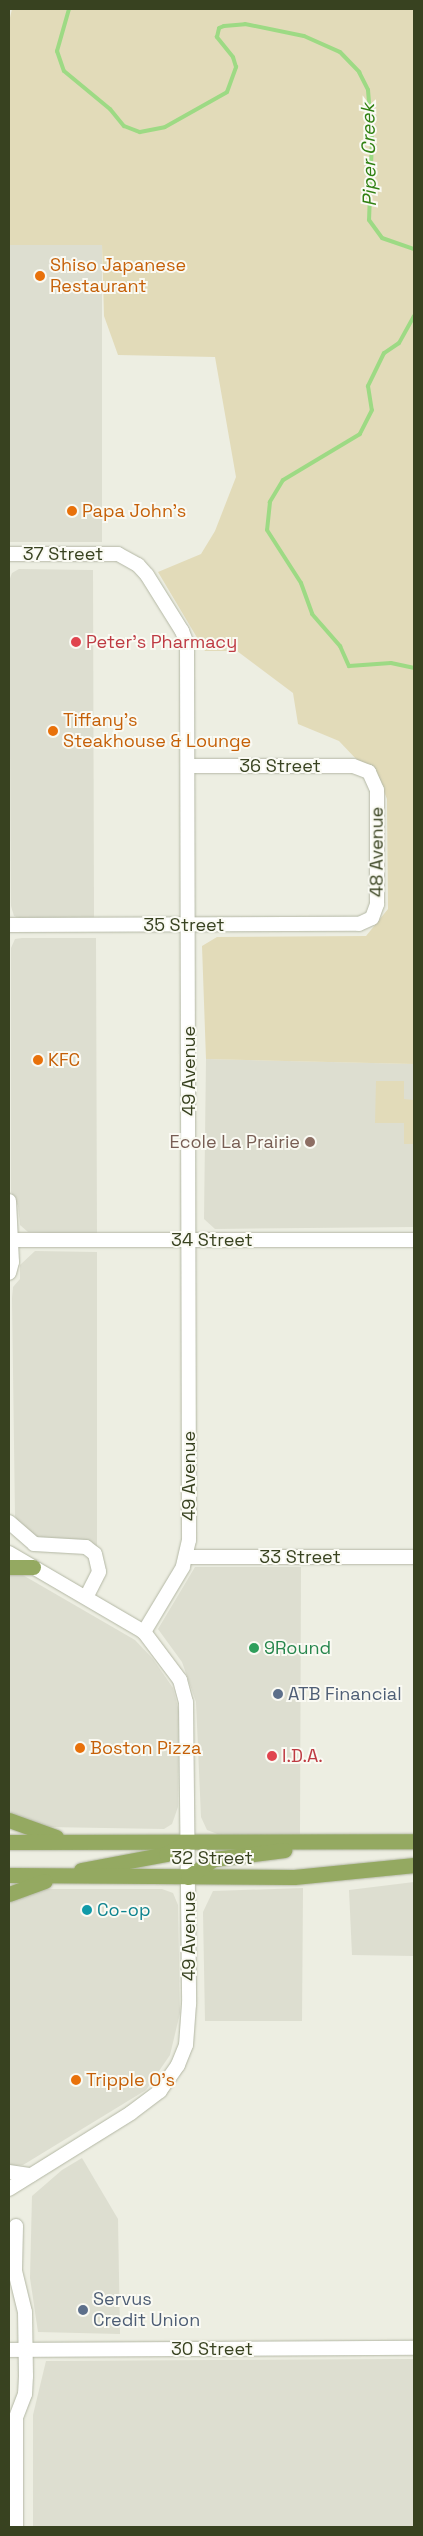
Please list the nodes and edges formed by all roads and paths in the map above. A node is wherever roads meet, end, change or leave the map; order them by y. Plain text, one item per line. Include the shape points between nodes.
1 (9, 554) edge
2 (118, 554) joint
3 (189, 766) junction
4 (369, 772) joint
5 (359, 924) joint
6 (9, 925) edge
7 (188, 925) junction
8 (9, 1201) edge
9 (10, 1240) edge
10 (189, 1240) junction
11 (414, 1240) edge
12 (9, 1274) edge
13 (9, 1522) edge
14 (9, 1553) edge
15 (414, 1556) edge
16 (187, 1557) junction
17 (9, 1567) edge
18 (33, 1567) junction
19 (86, 1597) junction
20 (144, 1632) junction
21 (9, 1820) edge
22 (414, 1841) edge
23 (9, 1842) edge
24 (72, 1842) junction
25 (188, 1842) junction
26 (309, 1842) junction
27 (414, 1865) edge
28 (65, 1875) junction
29 (9, 1876) edge
30 (188, 1877) junction
31 (9, 1894) edge
32 (9, 2172) edge
33 (31, 2175) junction
34 (9, 2189) edge
35 (16, 2226) dead end
36 (414, 2348) edge
37 (9, 2350) edge
38 (26, 2350) junction
39 (16, 2527) edge

1 - 2 street, 37 Street
2 - 3 street, 49 Avenue via 138,565 146,575 186,640
3 - 4 street, 36 Street via 353,766
3 - 7 street, 49 Avenue
4 - 5 street, 48 Avenue via 377,790 377,904 372,918
5 - 7 street, 35 Street
6 - 7 street, 35 Street
7 - 10 street, 49 Avenue
8 - 9 street
9 - 10 street, 34 Street
9 - 12 street via 12,1266
10 - 11 street, 34 Street
10 - 16 street, 49 Avenue
13 - 19 street via 34,1544 81,1546 95,1554 99,1572
14 - 18 street, 49 Avenue
15 - 16 street, 33 Street
16 - 20 street, 49 Avenue
17 - 18 main road
18 - 19 street, 49 Avenue
19 - 20 street, 49 Avenue
20 - 25 street, 49 Avenue via 180,1680 186,1702
21 - 24 main road
22 - 26 main road, 32 Street
23 - 24 main road, 32 Street
24 - 25 main road, 32 Street
25 - 26 main road, 32 Street
25 - 28 main road via 166,1854
25 - 30 street, 49 Avenue
26 - 30 main road via 289,1850 214,1859
27 - 30 main road, 32 Street via 331,1875
28 - 29 main road, 32 Street
28 - 30 main road, 32 Street
28 - 31 main road
30 - 33 street, 49 Avenue via 189,2022 186,2045 178,2065 160,2091 148,2101
32 - 33 street
33 - 34 street, 49 Avenue
35 - 38 street via 15,2271 25,2312
36 - 38 street, 30 Street
37 - 38 street, 30 Street
38 - 39 street via 26,2385 16,2418

